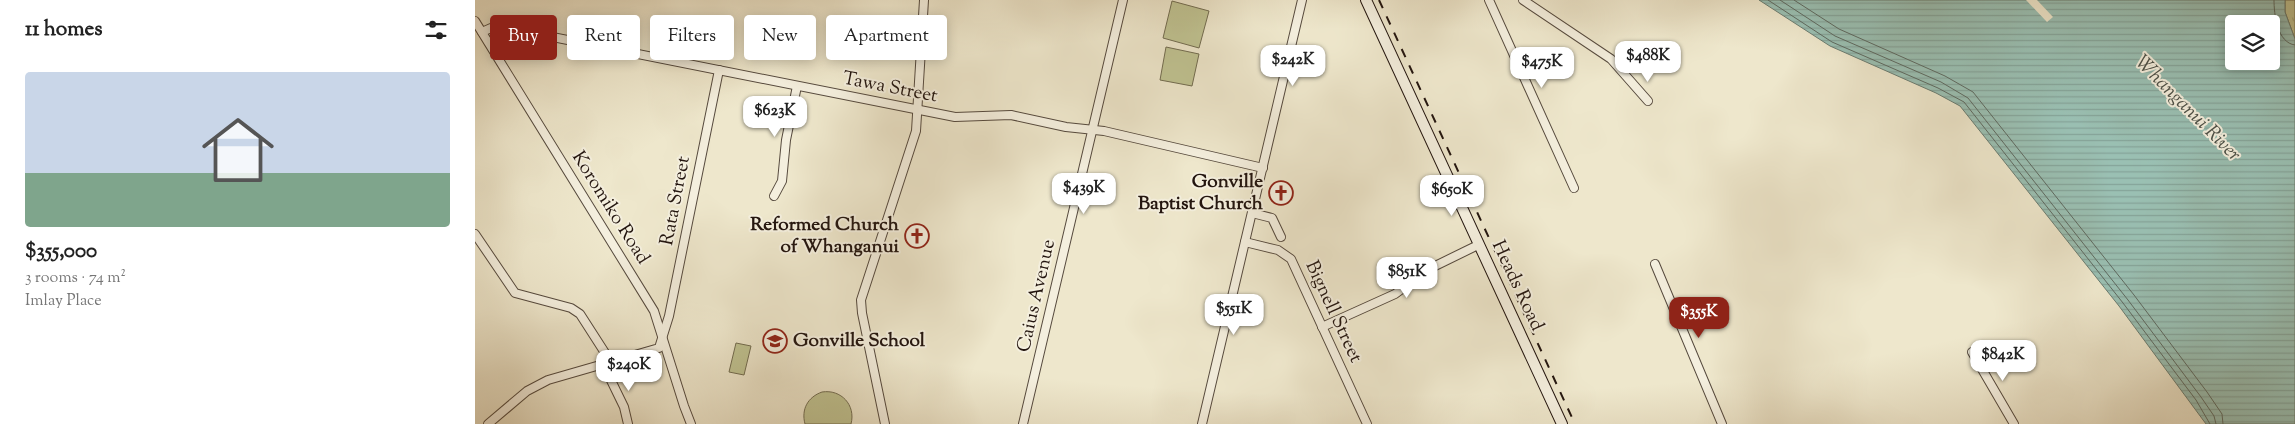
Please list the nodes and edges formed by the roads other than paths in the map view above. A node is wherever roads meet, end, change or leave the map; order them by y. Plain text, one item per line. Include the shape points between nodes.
1 (924, 0) edge
2 (1123, 0) edge
3 (1302, 0) edge
4 (1365, 0) edge
5 (1489, 0) edge
6 (1523, 0) edge
7 (475, 21) edge
8 (482, 32) junction
9 (719, 70) junction
10 (797, 86) junction
11 (1648, 101) dead end
12 (918, 110) junction
13 (1093, 129) junction
14 (1263, 168) junction
15 (1574, 188) dead end
16 (774, 196) dead end
17 (1252, 213) junction
18 (475, 234) edge
19 (1281, 237) dead end
20 (1245, 242) junction
21 (1479, 245) junction
22 (1655, 264) dead end
23 (1322, 327) junction
24 (663, 339) junction
25 (1972, 352) dead end
26 (606, 363) junction
27 (488, 424) edge
28 (628, 424) edge
29 (691, 424) edge
30 (885, 424) edge
31 (1023, 424) edge
32 (1202, 424) edge
33 (1367, 424) edge
34 (1561, 424) edge
35 (1722, 424) edge
36 (2014, 424) edge

1 - 12 street
2 - 13 street, Caius Avenue
3 - 14 street
4 - 21 main road, Heads Road
5 - 15 street
6 - 11 street via 1611,59
7 - 8 street, Koromiko Road
8 - 9 street, Tawa Street via 502,27
8 - 24 street, Koromiko Road via 654,311
9 - 10 street, Tawa Street
9 - 24 street, Rata Street
10 - 12 street, Tawa Street
10 - 16 street via 782,180
12 - 13 street, Tawa Street via 955,117 1011,115 1066,127
12 - 30 street via 913,144 861,300
13 - 14 street, Tawa Street
13 - 31 street, Caius Avenue
14 - 17 street
17 - 19 street via 1272,218
17 - 20 street
18 - 26 street via 515,293 571,308 580,314 607,356
20 - 23 street, Bignell Street via 1278,250 1291,259
20 - 32 street
21 - 23 street via 1429,268 1395,294
21 - 34 main road, Heads Road
22 - 35 street
23 - 33 street, Bignell Street
24 - 26 street via 659,348
24 - 29 street, Koromiko Road
25 - 36 street
26 - 27 street via 538,384
26 - 28 street via 605,368 624,407

